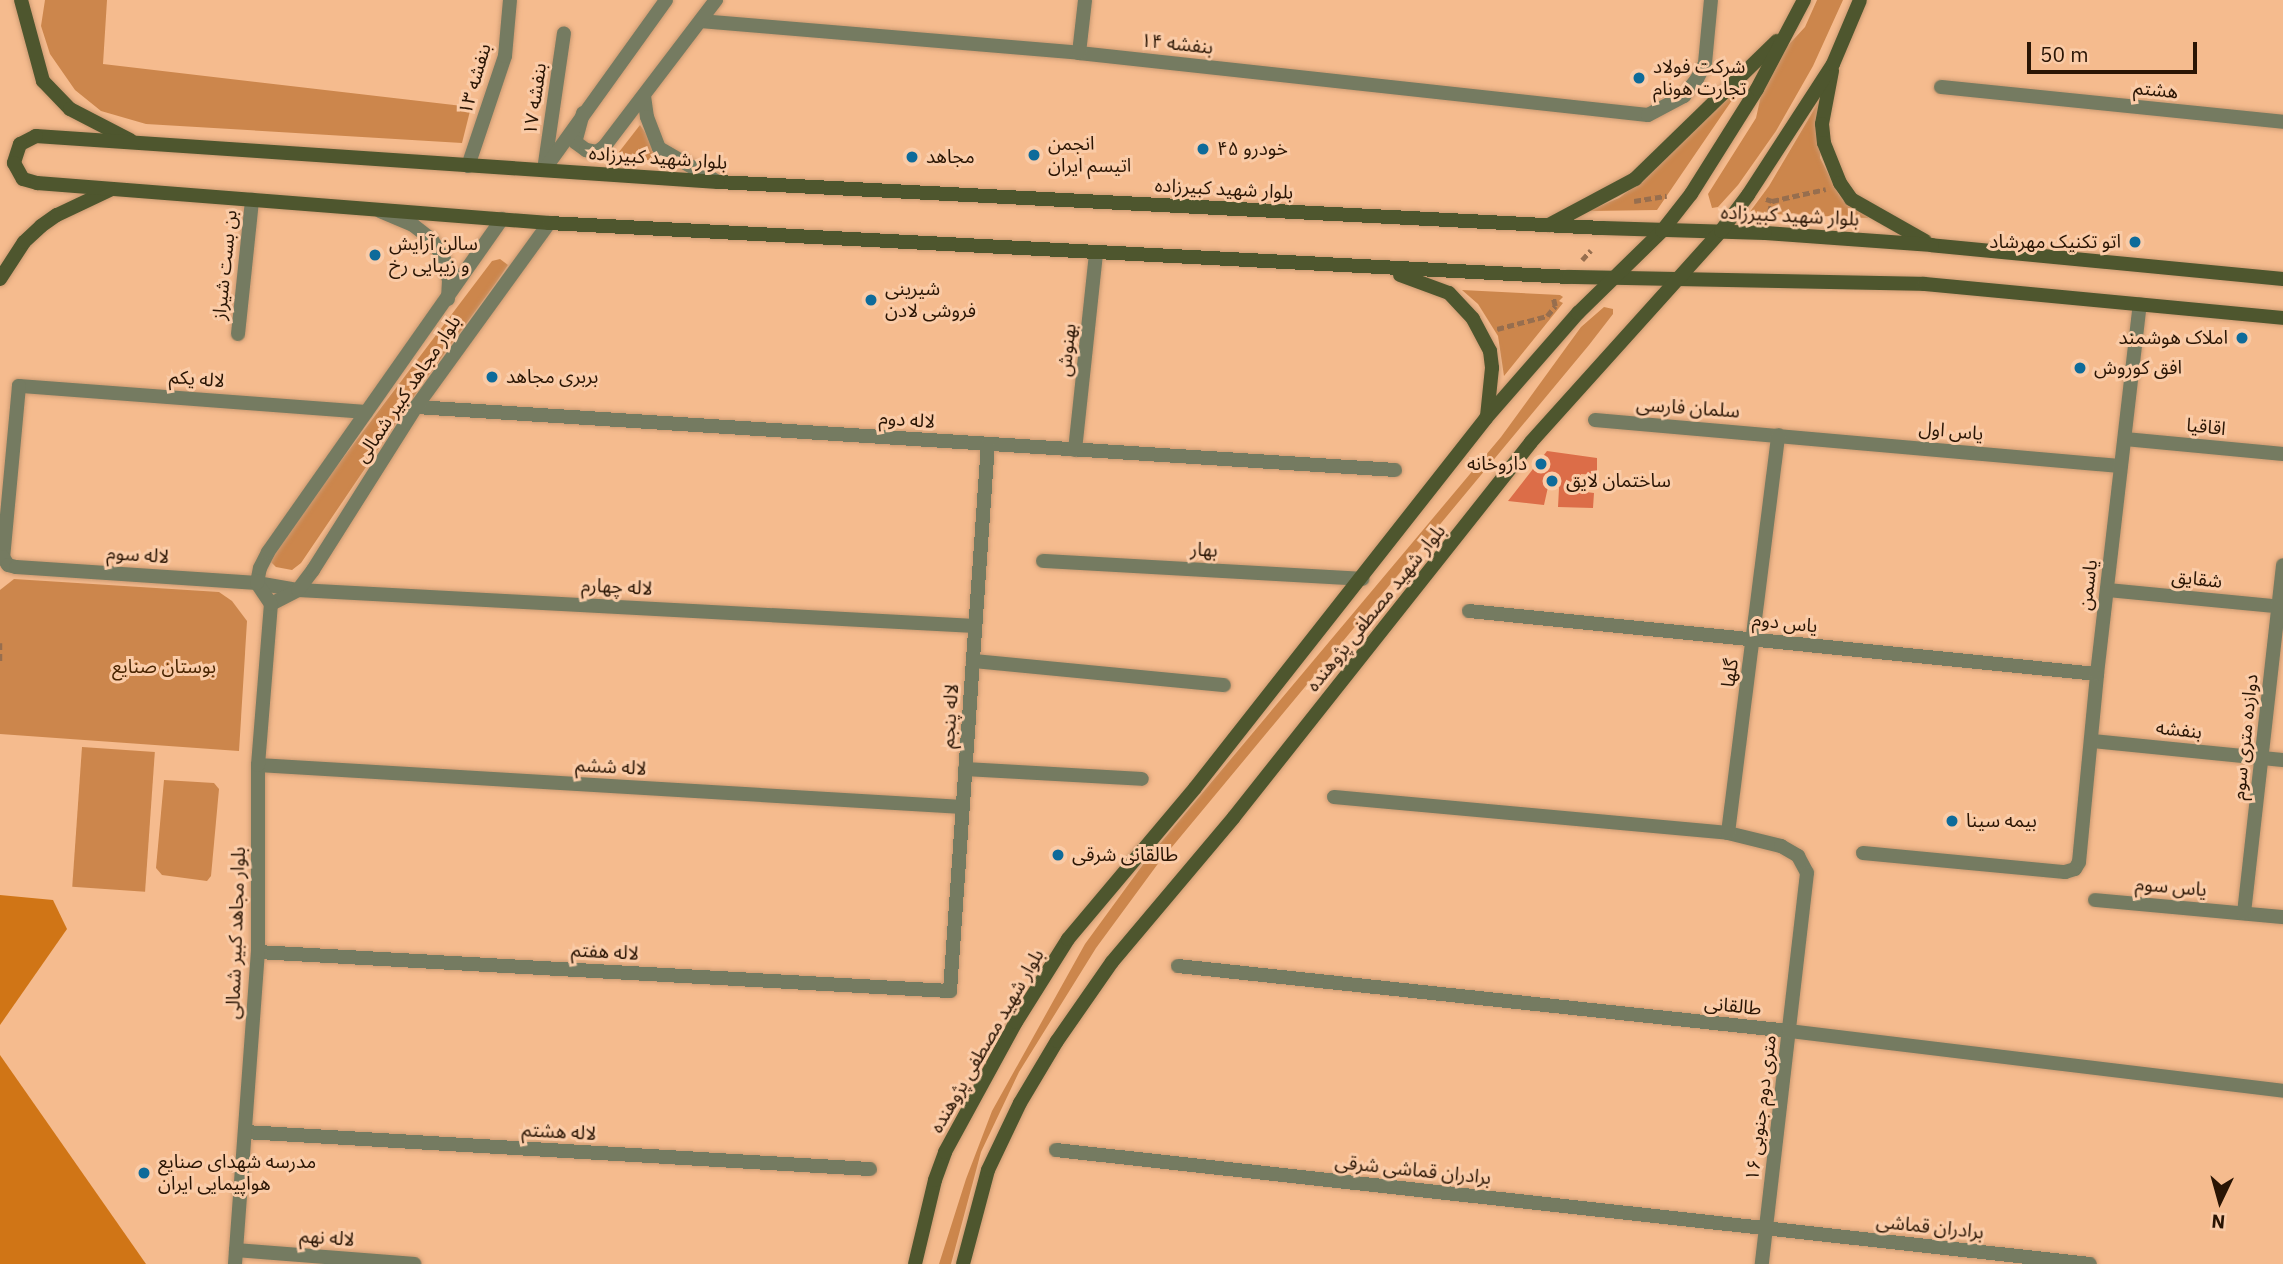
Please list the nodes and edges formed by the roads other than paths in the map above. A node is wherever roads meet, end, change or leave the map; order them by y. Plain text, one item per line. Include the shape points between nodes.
1 (21, 0) edge
2 (510, 0) edge
3 (666, 0) edge
4 (716, 0) edge
5 (1085, 0) edge
6 (1711, 0) edge
7 (1804, 0) edge
8 (1860, 0) edge
9 (701, 21) junction
10 (1790, 28) junction
11 (564, 33) dead end
12 (1079, 53) junction
13 (1833, 64) junction
14 (1941, 87) dead end
15 (644, 96) junction
16 (583, 113) junction
17 (2283, 122) edge
18 (141, 144) junction
19 (468, 166) junction
20 (544, 170) junction
21 (718, 182) junction
22 (110, 190) junction
23 (252, 200) junction
24 (376, 209) junction
25 (502, 219) junction
26 (549, 223) junction
27 (1548, 225) junction
28 (1662, 231) junction
29 (1721, 231) junction
30 (1932, 245) junction
31 (1096, 254) junction
32 (1368, 268) junction
33 (1613, 278) junction
34 (1679, 278) junction
35 (0, 279) edge
36 (2283, 279) edge
37 (448, 299) junction
38 (2140, 304) junction
39 (2283, 318) edge
40 (237, 334) dead end
41 (415, 407) junction
42 (366, 412) junction
43 (1486, 418) junction
44 (1595, 420) dead end
45 (1778, 435) junction
46 (2125, 439) junction
47 (988, 444) junction
48 (1075, 450) junction
49 (2283, 454) edge
50 (2120, 466) junction
51 (1395, 470) dead end
52 (1043, 561) dead end
53 (2283, 565) edge
54 (16, 567) joint
55 (1362, 579) junction
56 (257, 583) junction
57 (298, 590) junction
58 (2107, 590) junction
59 (271, 604) junction
60 (2281, 607) edge
61 (1469, 611) dead end
62 (975, 626) junction
63 (1754, 639) junction
64 (973, 661) junction
65 (2097, 674) junction
66 (1224, 685) dead end
67 (2092, 741) junction
68 (2263, 758) junction
69 (2283, 760) edge
70 (258, 765) junction
71 (965, 769) junction
72 (1142, 779) dead end
73 (1334, 797) dead end
74 (962, 807) junction
75 (1728, 833) junction
76 (1863, 853) dead end
77 (2095, 900) dead end
78 (2244, 913) junction
79 (2283, 917) edge
80 (258, 952) junction
81 (1178, 966) dead end
82 (950, 991) joint
83 (1789, 1031) junction
84 (2283, 1091) edge
85 (245, 1132) junction
86 (1056, 1150) dead end
87 (870, 1169) dead end
88 (1766, 1228) junction
89 (236, 1257) edge
90 (414, 1264) edge
91 (915, 1264) edge
92 (962, 1264) edge
93 (1762, 1264) edge
94 (2090, 1264) edge

1 - 18 main road via 43,81 70,109
2 - 19 street, بنفشه ۱۳ via 505,56
3 - 16 street
4 - 9 street
5 - 12 street
6 - 12 street, بنفشه ۱۴ via 1705,63 1697,79 1684,96 1648,115
7 - 10 main road, بلوار شهید مصطفی پژوهنده
8 - 13 main road, بلوار شهید مصطفی پژوهنده
9 - 12 street, بنفشه ۱۴
9 - 15 street
10 - 27 main road via 1635,178
10 - 28 main road, بلوار شهید مصطفی پژوهنده via 1691,194
11 - 20 street, بنفشه ۱۷
13 - 29 main road, بلوار شهید مصطفی پژوهنده
13 - 30 main road via 1822,124 1824,143 1840,183 1851,199
14 - 17 street, هشتم
15 - 16 street via 597,152 575,142
15 - 21 street via 659,148
16 - 20 street
18 - 19 main road, بلوار شهید کبیرزاده
18 - 22 main road, بلوار شهید کبیرزاده via 36,136 20,144 14,163 23,178
19 - 20 main road, بلوار شهید کبیرزاده
20 - 21 main road, بلوار شهید کبیرزاده
21 - 27 main road, بلوار شهید کبیرزاده
22 - 23 main road
22 - 35 main road via 41,226 24,242
23 - 24 main road
23 - 40 street, بن بست شیراز
24 - 25 main road
24 - 37 street via 413,225 432,240 444,259
25 - 26 main road
25 - 37 street, بلوار مجاهد کبیر شمالی
26 - 31 main road
26 - 41 street, بلوار مجاهد کبیر شمالی
27 - 28 main road, بلوار شهید کبیرزاده
28 - 29 main road, بلوار شهید کبیرزاده
28 - 33 main road, بلوار شهید مصطفی پژوهنده
29 - 30 main road, بلوار شهید کبیرزاده
29 - 34 main road, بلوار شهید مصطفی پژوهنده
30 - 36 main road, بلوار شهید کبیرزاده
31 - 32 main road
31 - 48 street, بهنوش
32 - 33 main road
32 - 43 main road via 1419,280 1449,293 1473,318 1490,351
33 - 34 main road
33 - 43 main road, بلوار شهید مصطفی پژوهنده
34 - 38 main road via 1924,284
34 - 92 main road, بلوار شهید مصطفی پژوهنده via 1531,442 1112,962 1020,1103 988,1170
37 - 42 street, بلوار مجاهد کبیر شمالی
38 - 39 main road
38 - 46 street, یاسمن
41 - 47 street, لاله دوم
41 - 57 street, بلوار مجاهد کبیر شمالی
42 - 54 street, لاله یکم via 19,386 3,558
42 - 56 street, بلوار مجاهد کبیر شمالی via 268,552
43 - 55 main road, بلوار شهید مصطفی پژوهنده
44 - 45 street, سلمان فارسی
45 - 50 street, یاس اول
45 - 63 street, گلها
46 - 49 street, اقاقیا
46 - 50 street, یاسمن
47 - 48 street, لاله دوم
47 - 62 street, لاله پنجم
48 - 51 street, لاله دوم
50 - 58 street, یاسمن
52 - 55 street, بهار
53 - 60 street, دوازده متری سوم
54 - 56 street, لاله سوم
55 - 91 main road, بلوار شهید مصطفی پژوهنده via 1068,939 1016,1021 945,1152
56 - 57 street, لاله چهارم
56 - 59 street
57 - 59 street, بلوار مجاهد کبیر شمالی
57 - 62 street, لاله چهارم
58 - 60 street, شقایق
58 - 65 street, یاسمن
59 - 70 street, بلوار مجاهد کبیر شمالی
60 - 68 street, دوازده متری سوم
61 - 63 street, یاس دوم
62 - 64 street, لاله پنجم
63 - 65 street, یاس دوم
63 - 75 street, گلها
64 - 66 street
64 - 71 street, لاله پنجم
65 - 67 street, یاسمن
67 - 68 street, بنفشه
67 - 76 street, یاسمن via 2075,869 2065,872
68 - 69 street, بنفشه
68 - 78 street, دوازده متری سوم
70 - 74 street, لاله ششم
70 - 80 street, بلوار مجاهد کبیر شمالی
71 - 72 street
71 - 74 street, لاله پنجم
73 - 75 street
74 - 82 street, لاله پنجم
75 - 83 street, ۱۶ متری دوم جنوبی via 1780,846 1798,856 1807,873
77 - 78 street, یاس سوم
78 - 79 street, یاس سوم
80 - 82 street, لاله هفتم
80 - 85 street, بلوار مجاهد کبیر شمالی
81 - 83 street, طالقانی
83 - 84 street, طالقانی
83 - 88 street, ۱۶ متری دوم جنوبی
85 - 87 street, لاله هشتم
85 - 89 street, بلوار مجاهد کبیر شمالی
86 - 88 street, برادران قماشی شرقی
88 - 93 street, ۱۶ متری دوم جنوبی
88 - 94 street, برادران قماشی
89 - 90 street, لاله نهم

